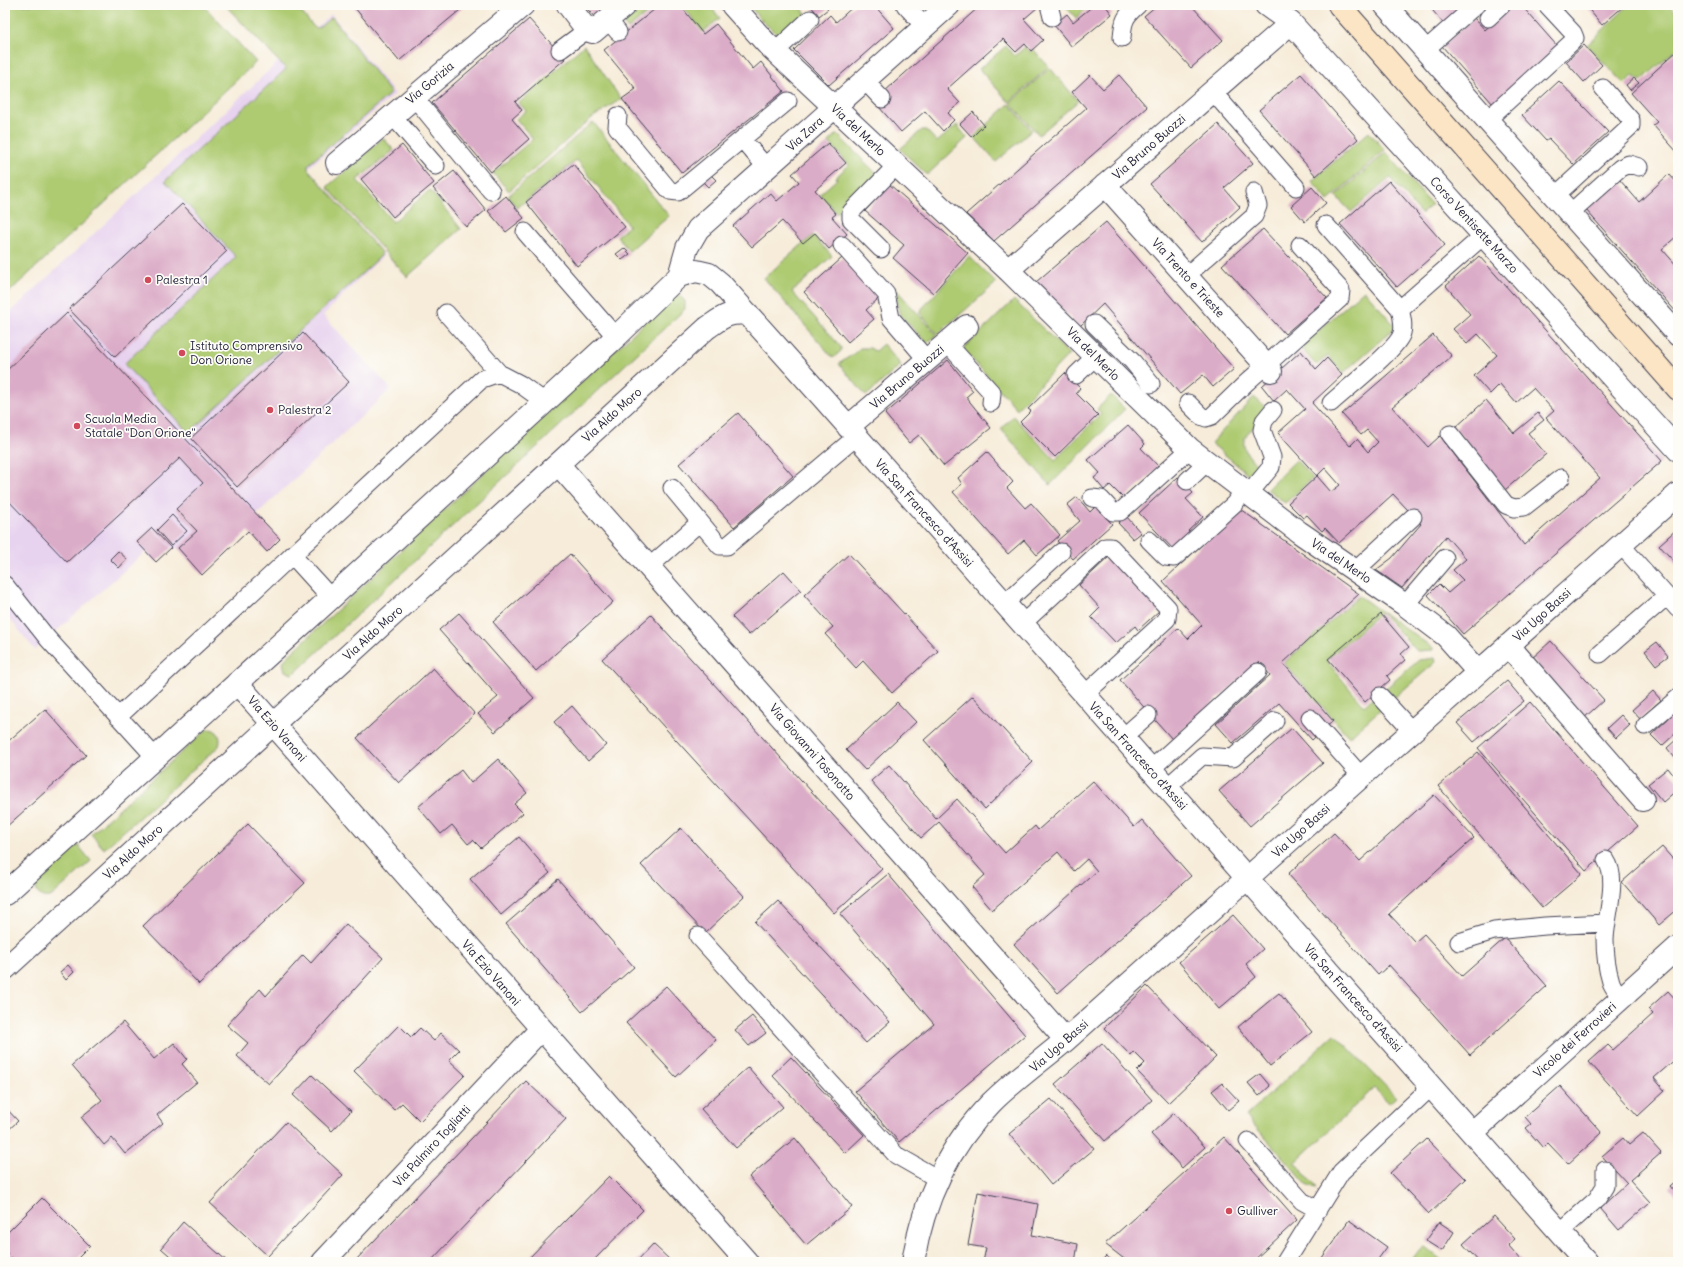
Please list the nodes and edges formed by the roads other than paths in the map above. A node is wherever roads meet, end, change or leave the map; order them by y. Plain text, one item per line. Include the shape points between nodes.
1 (523, 5) edge
2 (568, 5) edge
3 (625, 5) edge
4 (732, 5) edge
5 (905, 5) edge
6 (949, 5) edge
7 (1138, 5) edge
8 (1266, 5) edge
9 (1339, 5) edge
10 (1385, 5) edge
11 (1476, 5) edge
12 (1502, 5) edge
13 (1554, 7) edge
14 (1488, 18) dead end
15 (810, 19) dead end
16 (1291, 23) junction
17 (925, 27) junction
18 (587, 30) junction
19 (1122, 38) dead end
20 (560, 50) dead end
21 (1425, 50) junction
22 (775, 52) junction
23 (865, 81) junction
24 (1603, 88) dead end
25 (1213, 92) junction
26 (414, 97) junction
27 (882, 99) dead end
28 (788, 101) dead end
29 (834, 108) junction
30 (392, 115) junction
31 (618, 116) dead end
32 (1487, 120) junction
33 (742, 139) junction
34 (337, 162) dead end
35 (436, 166) dead end
36 (896, 166) junction
37 (1639, 167) dead end
38 (767, 168) junction
39 (1105, 185) junction
40 (1296, 187) dead end
41 (491, 191) dead end
42 (1254, 192) dead end
43 (1555, 196) junction
44 (1570, 213) junction
45 (1326, 225) dead end
46 (525, 232) dead end
47 (1483, 236) junction
48 (842, 245) dead end
49 (1300, 245) dead end
50 (881, 249) dead end
51 (1008, 270) junction
52 (679, 276) junction
53 (1186, 276) junction
54 (1400, 309) junction
55 (446, 313) dead end
56 (748, 314) junction
57 (1094, 324) dead end
58 (967, 326) dead end
59 (1678, 335) edge
60 (616, 337) junction
61 (947, 343) junction
62 (1095, 357) junction
63 (927, 360) junction
64 (1269, 368) junction
65 (499, 372) junction
66 (1076, 375) dead end
67 (1149, 386) junction
68 (1678, 389) edge
69 (545, 402) junction
70 (992, 403) dead end
71 (1188, 403) dead end
72 (1331, 403) dead end
73 (1274, 410) dead end
74 (852, 432) junction
75 (1450, 434) dead end
76 (1190, 449) junction
77 (1678, 450) edge
78 (1207, 462) junction
79 (558, 464) junction
80 (1561, 478) dead end
81 (1187, 481) dead end
82 (672, 488) dead end
83 (1246, 493) junction
84 (1678, 494) edge
85 (1092, 498) dead end
86 (1413, 516) dead end
87 (700, 522) junction
88 (1149, 540) dead end
89 (1621, 545) junction
90 (1061, 552) dead end
91 (292, 555) junction
92 (1445, 558) dead end
93 (649, 567) junction
94 (1355, 571) junction
95 (5, 585) edge
96 (331, 598) junction
97 (1673, 602) edge
98 (1004, 604) junction
99 (1405, 605) junction
100 (1022, 624) junction
101 (1508, 645) junction
102 (1600, 654) dead end
103 (1258, 672) dead end
104 (1478, 672) junction
105 (237, 683) junction
106 (1084, 695) junction
107 (1380, 696) dead end
108 (1678, 698) edge
109 (1148, 715) dead end
110 (118, 718) junction
111 (1310, 718) dead end
112 (1274, 721) dead end
113 (273, 724) junction
114 (1645, 726) dead end
115 (1412, 731) junction
116 (1122, 738) junction
117 (155, 757) junction
118 (1150, 770) junction
119 (1362, 776) junction
120 (1166, 788) junction
121 (1643, 800) dead end
122 (1606, 860) dead end
123 (1247, 878) junction
124 (5, 894) edge
125 (1606, 923) junction
126 (698, 936) dead end
127 (1459, 942) dead end
128 (1678, 947) edge
129 (5, 969) edge
130 (1621, 998) junction
131 (541, 1029) junction
132 (1066, 1040) junction
133 (1431, 1087) junction
134 (1472, 1132) junction
135 (1248, 1141) dead end
136 (1605, 1170) dead end
137 (938, 1179) junction
138 (1318, 1210) junction
139 (1560, 1232) junction
140 (917, 1238) junction
141 (323, 1262) edge
142 (747, 1262) edge
143 (904, 1262) edge
144 (913, 1262) edge
145 (1286, 1262) edge
146 (1586, 1262) edge

1 - 26 street, Via Gorizia
2 - 18 street
3 - 18 street via 613,26 593,32
4 - 22 street, Via del Merlo
5 - 17 lane
6 - 17 street, Via Zara
7 - 19 lane via 1129,12 1123,23
8 - 16 street, Corso Ventisette Marzo
9 - 68 main road
10 - 21 street
11 - 21 lane
12 - 14 lane
13 - 32 lane via 1575,38
15 - 22 lane
16 - 25 street, Via Bruno Buozzi
16 - 47 street, Corso Ventisette Marzo
17 - 23 street, Via Zara
18 - 20 lane
21 - 32 street
22 - 29 street, Via del Merlo
23 - 27 lane
23 - 29 street, Via Zara
24 - 43 lane via 1631,120 1631,126
25 - 39 street, Via Bruno Buozzi
25 - 40 lane
26 - 30 street, Via Gorizia
26 - 41 lane
28 - 33 lane
29 - 36 street, Via del Merlo
29 - 38 street, Via Zara
30 - 34 street, Via Gorizia
30 - 35 lane
31 - 33 lane via 618,127 670,191 678,192
32 - 43 street
33 - 38 lane
36 - 50 lane via 851,212 851,218
36 - 51 street, Via del Merlo
37 - 44 lane via 1629,164 1620,168
38 - 52 street, Via Zara via 698,229 687,248
39 - 51 street, Via Bruno Buozzi
39 - 53 street, Via Trento e Trieste
42 - 53 lane via 1258,206 1254,216
43 - 44 street
44 - 59 street
45 - 54 lane
46 - 60 lane
47 - 54 lane
47 - 77 street, Corso Ventisette Marzo
48 - 63 lane via 886,294 890,318
49 - 64 lane via 1341,290 1340,299
51 - 62 street, Via del Merlo
52 - 56 street, Via San Francesco d'Assisi via 696,271 709,274
52 - 60 street
53 - 64 street, Via Trento e Trieste
54 - 72 lane via 1403,318 1402,335 1393,348
55 - 65 lane
56 - 74 street, Via San Francesco d'Assisi
56 - 79 street, Via Aldo Moro via 734,313 707,328
57 - 67 lane via 1133,362
58 - 61 street, Via Bruno Buozzi
60 - 69 street
61 - 63 street, Via Bruno Buozzi
61 - 70 lane via 992,393
62 - 66 lane
62 - 67 street, Via del Merlo
63 - 74 street, Via Bruno Buozzi
64 - 71 lane via 1212,416 1201,416
65 - 69 lane
65 - 91 lane via 482,379
67 - 76 street, Via del Merlo
69 - 96 street
73 - 83 lane via 1264,421 1262,430 1272,457 1271,467
74 - 87 lane via 727,546 720,546
74 - 98 street, Via San Francesco d'Assisi
75 - 80 lane via 1468,465 1506,505 1514,508 1524,507
76 - 78 street, Via del Merlo
76 - 85 lane via 1120,512 1113,512 1101,499
78 - 81 lane
78 - 83 street, Via del Merlo
79 - 93 street, Via Giovanni Tosonotto
79 - 113 street, Via Aldo Moro
82 - 87 lane
83 - 88 lane via 1174,558 1166,558
83 - 94 street, Via del Merlo
84 - 89 street, Via Ugo Bassi
86 - 94 lane
87 - 93 lane
89 - 97 lane
89 - 101 street, Via Ugo Bassi
90 - 98 lane
91 - 96 lane
91 - 110 lane
92 - 99 lane
93 - 132 street, Via Giovanni Tosonotto
94 - 99 street, Via del Merlo
95 - 110 lane via 48,639
96 - 105 street
97 - 102 lane
98 - 100 street, Via San Francesco d'Assisi
99 - 104 street, Via del Merlo via 1446,636
100 - 106 street, Via San Francesco d'Assisi
100 - 106 lane via 1105,547 1112,547 1168,608 1167,619
101 - 104 street, Via Ugo Bassi
101 - 121 street
103 - 118 lane
104 - 115 street, Via Ugo Bassi
105 - 113 street, Via Ezio Vanoni
105 - 117 street
106 - 116 street, Via San Francesco d'Assisi
107 - 115 lane
108 - 114 lane
109 - 116 lane
110 - 117 lane
111 - 119 lane
112 - 120 lane via 1233,758 1202,756
113 - 129 street, Via Aldo Moro
113 - 131 street, Via Ezio Vanoni
115 - 119 street, Via Ugo Bassi
116 - 118 street, Via San Francesco d'Assisi
117 - 124 street
118 - 120 street, Via San Francesco d'Assisi
119 - 123 street, Via Ugo Bassi
120 - 123 street, Via San Francesco d'Assisi
122 - 125 lane via 1611,867 1612,877
123 - 132 street, Via Ugo Bassi
123 - 133 street, Via San Francesco d'Assisi
125 - 127 lane via 1494,932
125 - 130 lane via 1606,956 1612,983
126 - 137 lane via 896,1155
128 - 130 street, Vicolo dei Ferrovieri
130 - 134 street, Vicolo dei Ferrovieri
131 - 141 street, Via Palmiro Togliatti
131 - 142 street, Via Ezio Vanoni
132 - 137 street, Via Ugo Bassi via 992,1103 967,1129
133 - 134 street, Via San Francesco d'Assisi
133 - 138 lane via 1342,1172
134 - 139 street, Via San Francesco d'Assisi
135 - 138 lane via 1302,1201
136 - 139 lane via 1605,1186 1597,1199
137 - 140 street, Via Ugo Bassi
138 - 145 lane
139 - 146 street, Via San Francesco d'Assisi
140 - 143 street
140 - 144 street

